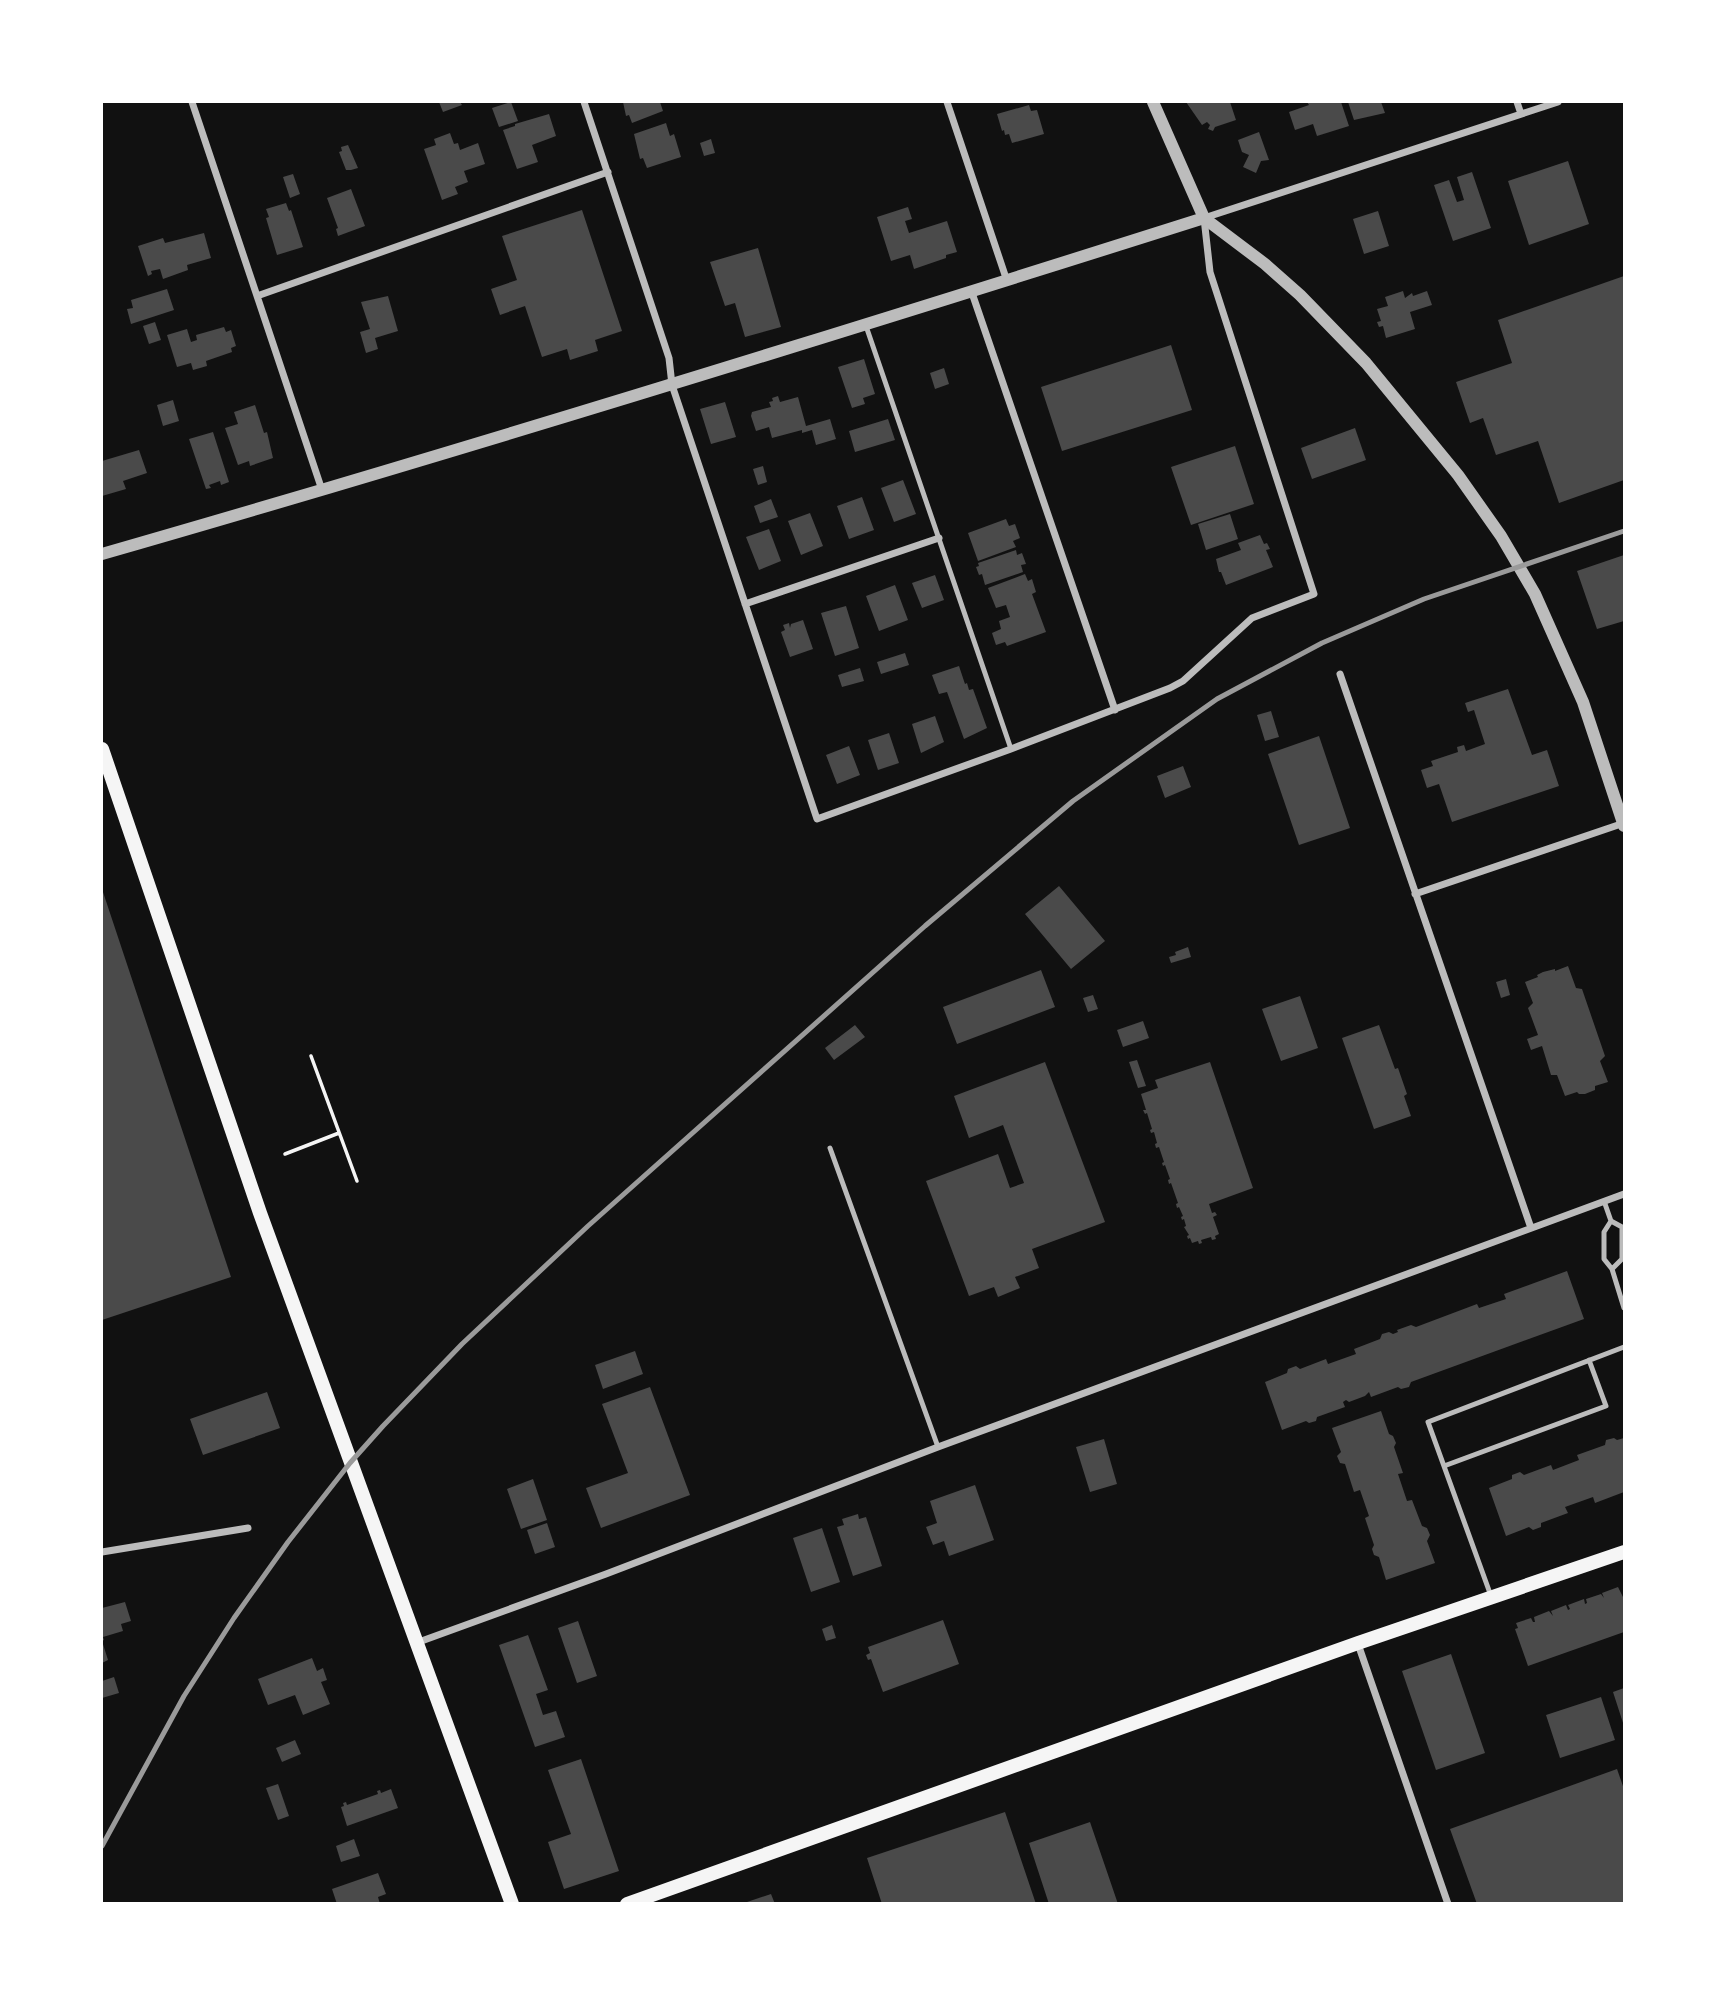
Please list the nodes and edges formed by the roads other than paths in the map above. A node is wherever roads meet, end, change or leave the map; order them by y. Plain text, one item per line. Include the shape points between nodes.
1 (192, 102) edge
2 (584, 102) edge
3 (947, 102) edge
4 (1153, 102) edge
5 (1517, 102) edge
6 (1559, 102) edge
7 (1521, 114) junction
8 (608, 172) junction
9 (1205, 218) junction
10 (1007, 281) junction
11 (972, 293) junction
12 (257, 296) junction
13 (866, 326) junction
14 (672, 385) junction
15 (322, 490) junction
16 (939, 538) junction
17 (102, 554) edge
18 (745, 604) junction
19 (1340, 674) dead end
20 (1115, 710) junction
21 (1012, 748) junction
22 (102, 749) edge
23 (1620, 792) edge
24 (1624, 825) edge
25 (1415, 894) junction
26 (830, 1148) dead end
27 (1625, 1194) edge
28 (1604, 1201) junction
29 (1611, 1221) junction
30 (1531, 1228) junction
31 (1612, 1269) junction
32 (1625, 1308) edge
33 (1625, 1347) edge
34 (1589, 1360) junction
35 (938, 1447) junction
36 (1444, 1466) junction
37 (248, 1528) dead end
38 (102, 1552) edge
39 (1625, 1552) edge
40 (1492, 1597) junction
41 (416, 1643) junction
42 (1358, 1643) junction
43 (512, 1903) edge
44 (627, 1903) edge
45 (1448, 1903) edge

1 - 12 street
2 - 8 street
3 - 10 street
4 - 9 street
5 - 7 street
6 - 7 street
7 - 9 street
8 - 12 street
8 - 14 street via 669,358
9 - 10 street
9 - 20 street via 1210,272 1314,594 1252,618 1183,681
9 - 23 street via 1300,295 1366,363 1458,475 1535,594
10 - 11 street
11 - 13 street
11 - 20 street
12 - 15 street
13 - 14 street
13 - 16 lane
14 - 15 street
14 - 18 street
15 - 17 street
16 - 18 street
16 - 21 lane
18 - 21 street via 817,818
19 - 25 street
20 - 21 street
22 - 41 main road via 260,1213
23 - 24 street
24 - 25 street
25 - 30 street
26 - 35 lane
27 - 28 street
28 - 29 lane
28 - 30 street
29 - 31 lane via 1604,1232 1604,1259
29 - 31 lane via 1622,1227 1622,1259
30 - 35 street
31 - 32 lane
33 - 34 lane
34 - 36 lane via 1428,1422
34 - 36 lane via 1606,1406
35 - 41 street
36 - 40 lane
37 - 38 street
39 - 40 main road
40 - 42 main road
41 - 43 main road
42 - 44 main road
42 - 45 street

